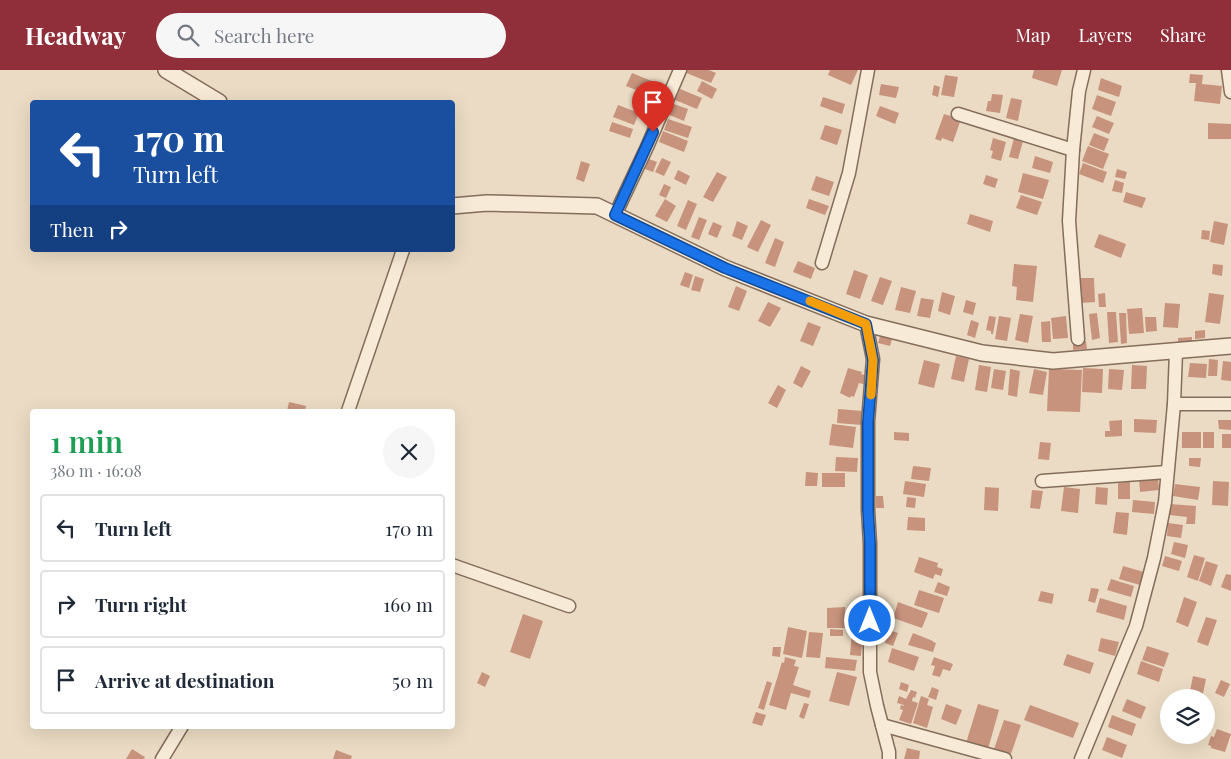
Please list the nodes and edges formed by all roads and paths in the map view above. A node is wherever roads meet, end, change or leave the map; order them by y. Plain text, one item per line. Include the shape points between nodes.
1 (166, 70) edge
2 (680, 70) edge
3 (868, 70) edge
4 (1084, 70) edge
5 (1228, 70) edge
6 (1231, 92) edge
7 (216, 100) edge
8 (958, 114) dead end
9 (1073, 150) junction
10 (455, 206) edge
11 (615, 215) junction
12 (402, 252) edge
13 (822, 263) dead end
14 (866, 324) junction
15 (1078, 339) dead end
16 (1231, 346) edge
17 (1176, 351) junction
18 (1174, 404) junction
19 (1231, 404) edge
20 (349, 409) edge
21 (1167, 472) junction
22 (1042, 481) dead end
23 (455, 566) edge
24 (568, 606) dead end
25 (882, 725) junction
26 (180, 729) edge
27 (162, 759) edge
28 (888, 759) edge
29 (1005, 759) edge
30 (1081, 759) edge

1 - 7 street
2 - 11 street
3 - 13 street via 849,173
4 - 9 street
5 - 6 street
8 - 9 street
9 - 15 street via 1069,221
10 - 11 street via 487,203 597,206
11 - 14 street via 725,268
12 - 20 street
14 - 17 street via 982,353 1053,361
14 - 25 street via 873,360 868,432 870,672
16 - 17 street
17 - 18 street
18 - 19 street
18 - 21 street
21 - 22 street
21 - 30 street via 1165,502 1154,558 1136,626
23 - 24 street
25 - 28 street
25 - 29 street
26 - 27 street

